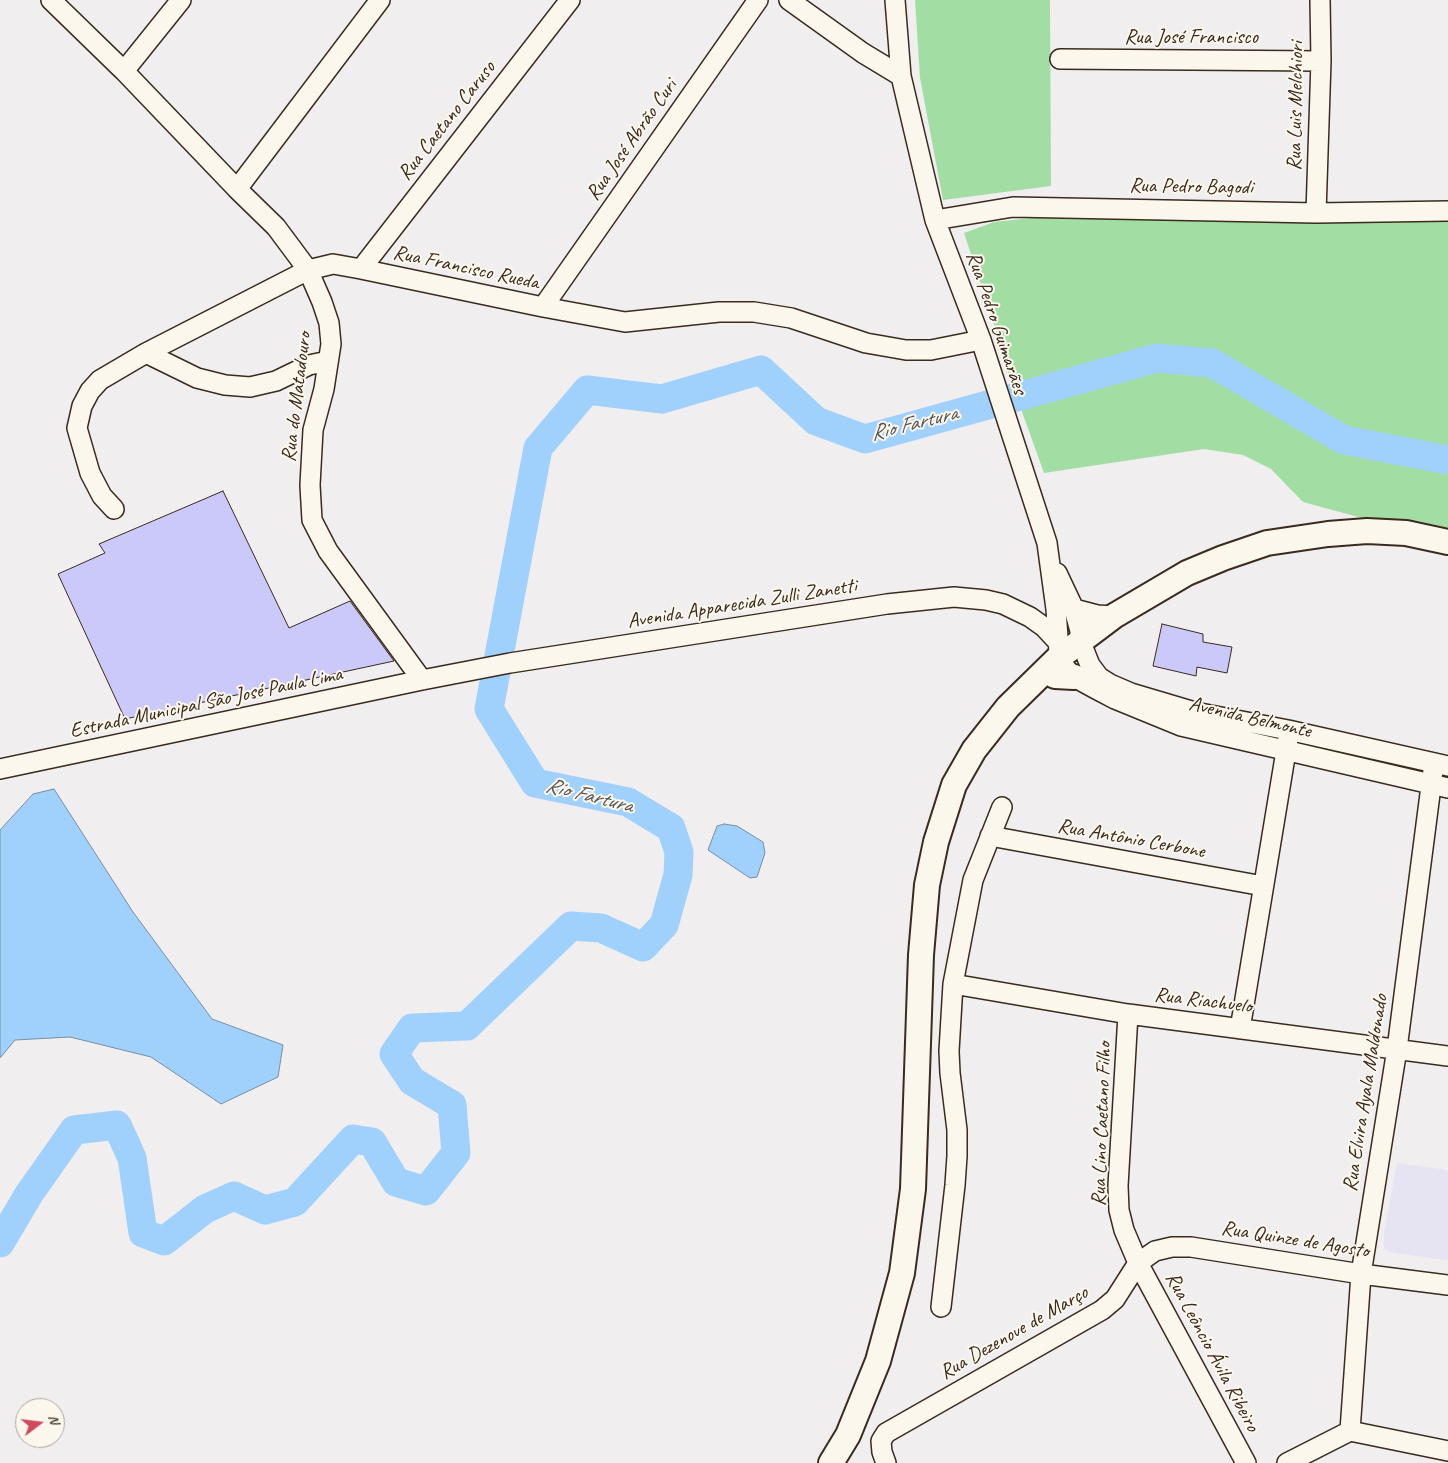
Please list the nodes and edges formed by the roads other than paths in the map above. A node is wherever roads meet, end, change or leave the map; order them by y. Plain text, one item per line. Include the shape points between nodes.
1 (50, 0) edge
2 (181, 0) edge
3 (380, 0) edge
4 (570, 0) edge
5 (758, 0) edge
6 (788, 0) edge
7 (895, 0) edge
8 (1320, 0) edge
9 (1060, 59) dead end
10 (1321, 60) junction
11 (124, 72) junction
12 (901, 76) junction
13 (237, 190) junction
14 (1448, 211) edge
15 (1316, 213) junction
16 (935, 220) junction
17 (361, 269) junction
18 (308, 270) junction
19 (543, 307) junction
20 (981, 340) junction
21 (146, 353) junction
22 (328, 361) junction
23 (114, 509) dead end
24 (1448, 542) edge
25 (1047, 543) junction
26 (1160, 589) junction
27 (1074, 609) junction
28 (1114, 616) junction
29 (1030, 617) junction
30 (1057, 622) junction
31 (1068, 659) junction
32 (422, 680) junction
33 (1288, 730) junction
34 (1287, 750) junction
35 (1441, 765) edge
36 (0, 770) edge
37 (1440, 786) edge
38 (1002, 807) dead end
39 (990, 836) junction
40 (1263, 886) junction
41 (953, 984) junction
42 (1128, 1014) junction
43 (1240, 1029) junction
44 (1397, 1049) junction
45 (1448, 1056) edge
46 (1138, 1262) junction
47 (1361, 1274) junction
48 (1448, 1285) edge
49 (941, 1307) dead end
50 (1350, 1431) junction
51 (1448, 1451) edge
52 (831, 1463) edge
53 (886, 1463) edge
54 (1246, 1463) edge
55 (1287, 1463) edge

1 - 11 street
2 - 11 street
3 - 13 street
4 - 17 street, Rua Caetano Caruso
5 - 19 street, Rua José Abrão Curi
6 - 12 street
7 - 12 street, Rua Pedro Guimarães
8 - 10 street, Rua Luis Melchiori
9 - 10 street, Rua José Francisco
10 - 15 street, Rua Luis Melchiori
11 - 13 street
12 - 16 street, Rua Pedro Guimarães
13 - 18 street via 276,227
14 - 15 street, Rua Pedro Bagodi
15 - 16 street, Rua Pedro Bagodi via 1013,207
16 - 20 street, Rua Pedro Guimarães
17 - 18 street, Rua Francisco Rueda via 333,264
17 - 19 street, Rua Francisco Rueda
18 - 21 street, Rua Francisco Rueda
18 - 22 street, Rua do Matadouro via 329,323
19 - 20 street, Rua Francisco Rueda via 625,322 719,312 754,312 791,318 866,343 906,350 931,350
20 - 25 street, Rua Pedro Guimarães
21 - 22 street via 197,378 250,387 276,381 309,365
21 - 23 street, Rua Francisco Rueda via 100,380 82,406 77,428 90,473 102,496
22 - 32 street, Rua do Matadouro via 313,430 312,520 328,551
24 - 26 main road via 1406,533 1367,531 1267,543 1187,573
25 - 27 street
25 - 30 street, Rua Pedro Guimarães
26 - 28 main road
26 - 31 main road
27 - 28 street
27 - 30 street via 1069,620
27 - 31 street via 1078,625
28 - 31 main road
29 - 30 street
29 - 31 street, Avenida Apparecida Zulli Zanetti via 1044,628
29 - 32 street, Avenida Apparecida Zulli Zanetti via 1003,604 954,597 887,604 510,663
30 - 31 street, Rua Pedro Guimarães
31 - 33 street, Avenida Belmonte via 1090,665 1099,677 1130,693 1195,712
31 - 34 street, Avenida Belmonte via 1115,699 1181,726
31 - 52 main road via 1008,707 974,750 954,785 936,842 927,884 920,955 913,1189 902,1273 878,1361 848,1436
32 - 36 street, Estrada Municipal São José Paula Lima
33 - 34 street
33 - 35 street, Avenida Belmonte
34 - 37 street, Avenida Belmonte
34 - 40 street
35 - 37 street, Rua Elvira Ayala Maldonado
37 - 44 street, Rua Elvira Ayala Maldonado
38 - 39 street
39 - 40 street, Rua Antônio Cerbone
39 - 41 street via 973,880
40 - 43 street
41 - 42 street, Rua Riachuelo
41 - 49 street via 949,1050 957,1156
42 - 43 street, Rua Riachuelo
42 - 46 street, Rua Lino Caetano Filho via 1118,1186 1124,1230
43 - 44 street, Rua Riachuelo
44 - 45 street, Rua Riachuelo
44 - 47 street, Rua Elvira Ayala Maldonado
46 - 47 street, Rua Quinze de Agosto via 1155,1251 1190,1247
46 - 53 street, Rua Dezenove de Março via 1114,1299 1102,1310 886,1433 881,1441
46 - 54 street, Rua Leôncio Ávila Ribeiro
47 - 48 street, Rua Quinze de Agosto
47 - 50 street, Rua Elvira Ayala Maldonado
50 - 51 street
50 - 55 street

